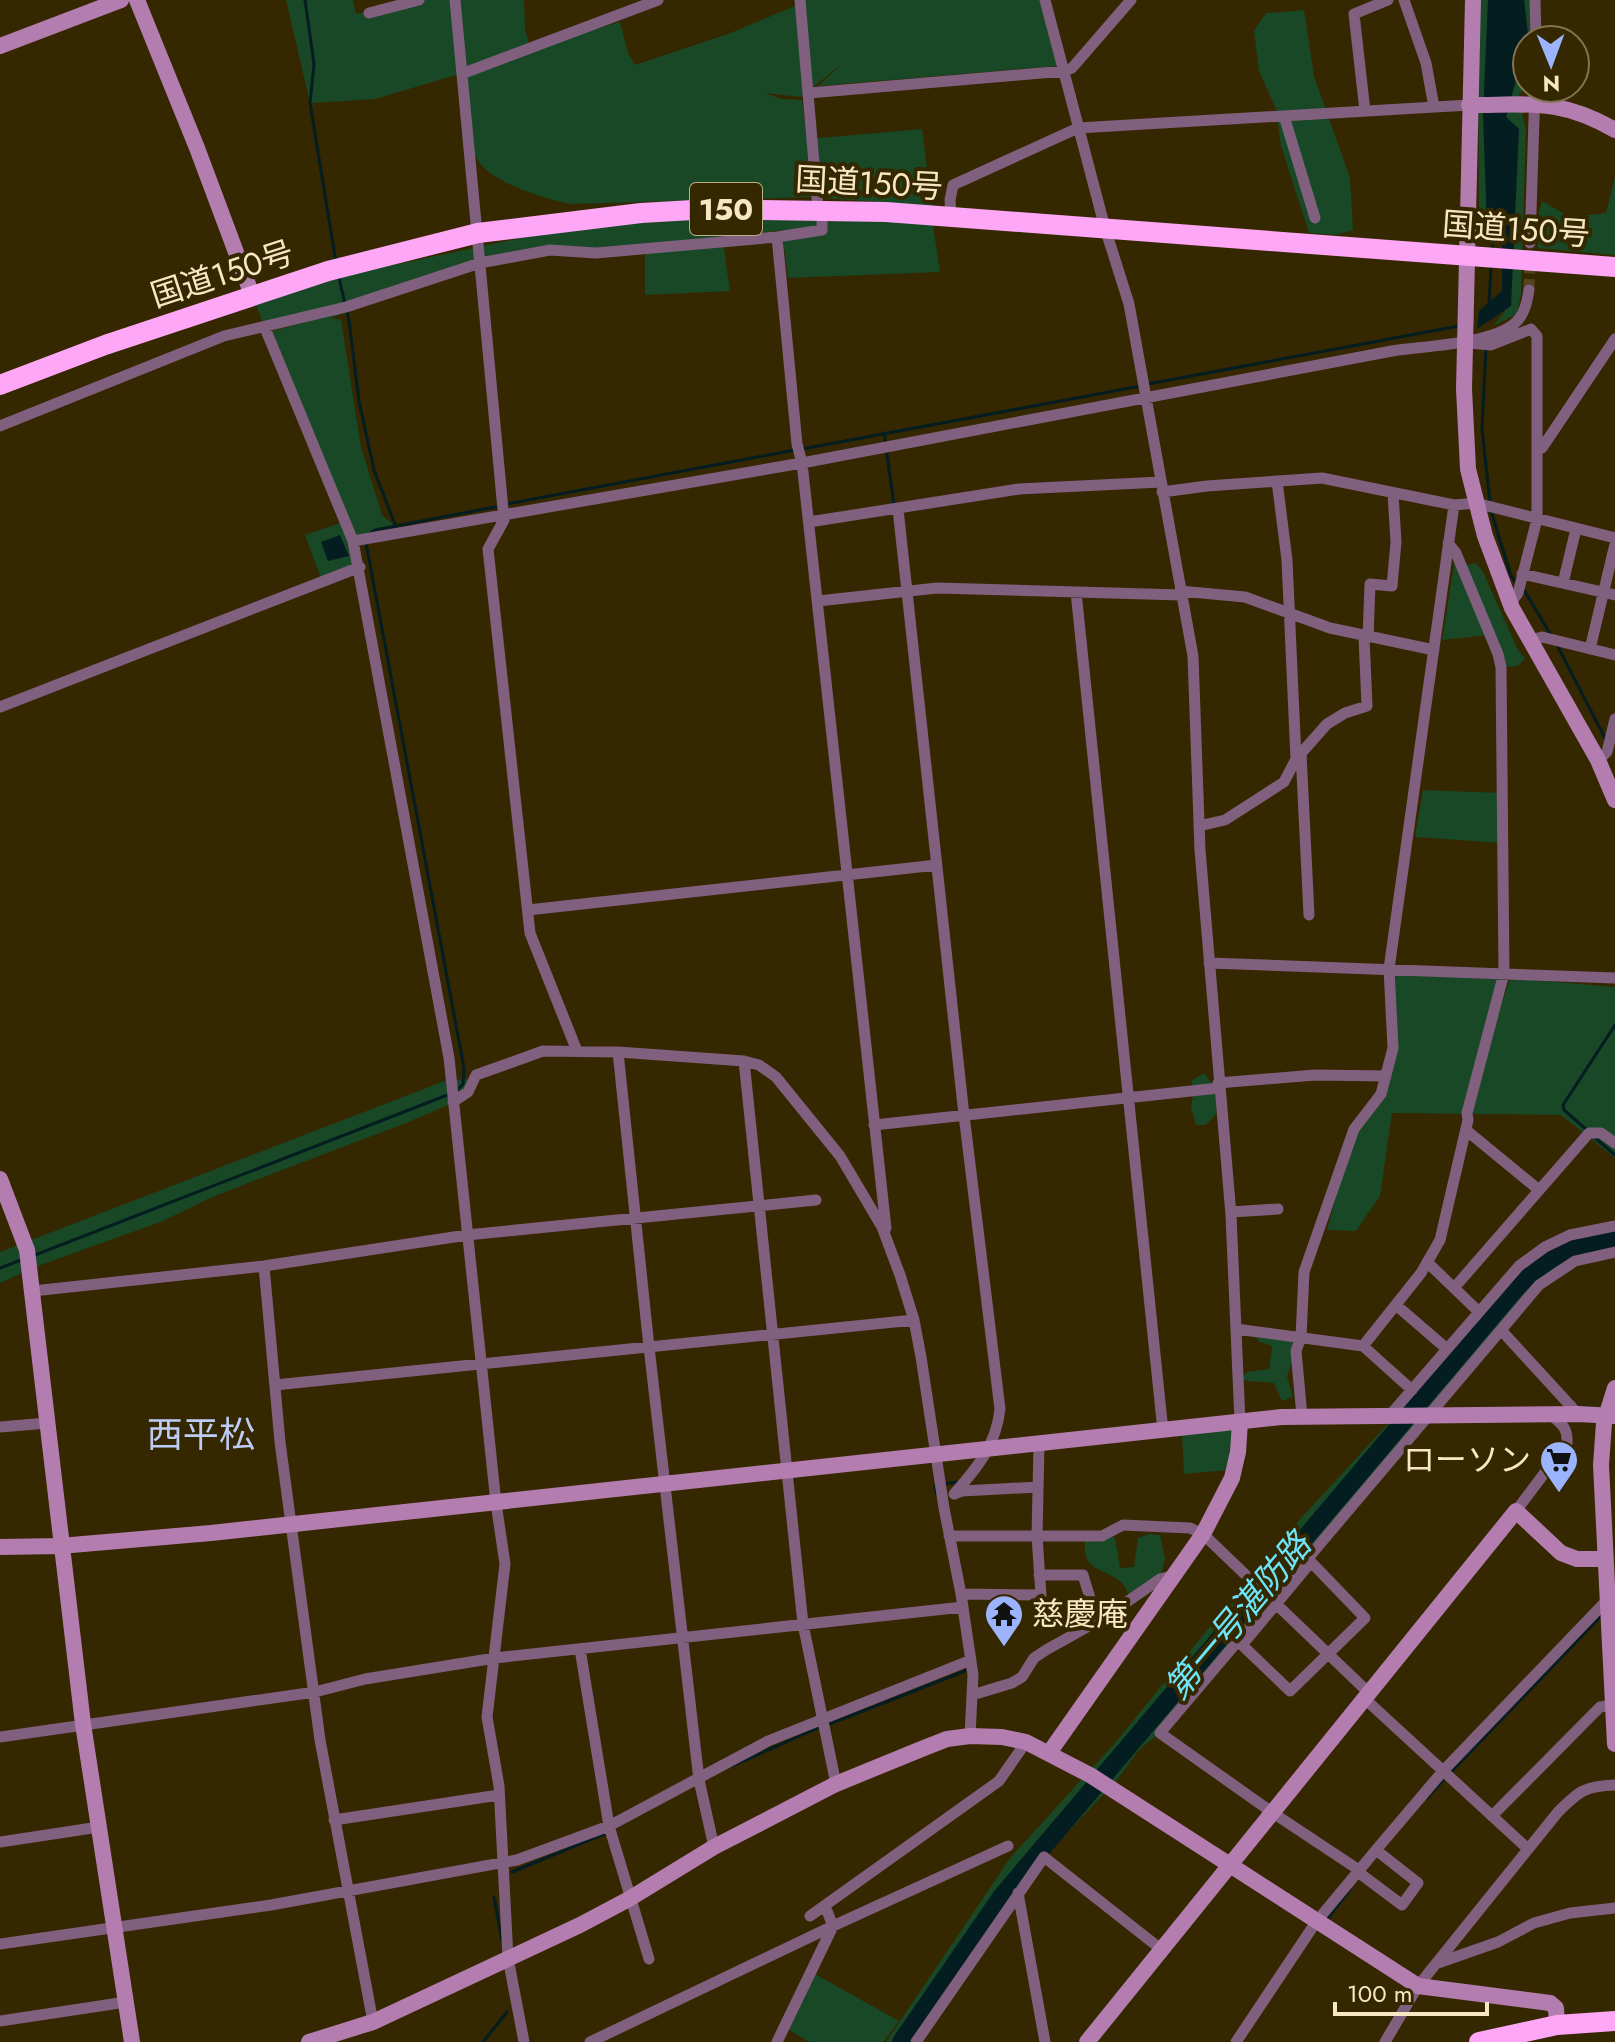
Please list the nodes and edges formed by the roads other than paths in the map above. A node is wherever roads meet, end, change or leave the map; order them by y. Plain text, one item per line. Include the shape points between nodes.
1 (121, 0) edge
2 (137, 0) edge
3 (419, 0) edge
4 (455, 0) edge
5 (658, 0) edge
6 (800, 0) edge
7 (1045, 0) edge
8 (1131, 0) edge
9 (1388, 0) edge
10 (1404, 0) edge
11 (1473, 0) edge
12 (1535, 0) edge
13 (369, 13) dead end
14 (1536, 24) edge
15 (0, 46) edge
16 (1065, 71) junction
17 (464, 73) junction
18 (809, 93) junction
19 (1514, 104) edge
20 (1534, 104) edge
21 (1554, 104) edge
22 (1473, 105) junction
23 (1434, 107) junction
24 (1365, 111) junction
25 (1284, 116) junction
26 (1078, 128) junction
27 (1615, 130) edge
28 (820, 210) junction
29 (951, 217) junction
30 (1315, 218) dead end
31 (1105, 228) junction
32 (478, 233) junction
33 (777, 237) junction
34 (1525, 251) junction
35 (1471, 256) junction
36 (480, 263) junction
37 (1615, 267) edge
38 (1529, 290) tunnel mouth
39 (252, 295) junction
40 (265, 328) junction
41 (1466, 339) junction
42 (1615, 339) edge
43 (0, 385) edge
44 (1145, 397) junction
45 (0, 426) edge
46 (1537, 449) junction
47 (802, 463) junction
48 (1277, 481) junction
49 (1162, 487) junction
50 (1393, 493) junction
51 (1476, 503) junction
52 (1454, 505) junction
53 (898, 509) junction
54 (503, 514) junction
55 (1537, 519) junction
56 (809, 522) junction
57 (1576, 529) junction
58 (364, 540) junction
59 (1615, 541) edge
60 (1448, 543) junction
61 (360, 567) junction
62 (1522, 574) junction
63 (1563, 583) junction
64 (906, 591) junction
65 (1076, 592) junction
66 (1180, 593) junction
67 (1609, 594) edge
68 (818, 601) junction
69 (1510, 604) junction
70 (1288, 613) junction
71 (1366, 637) junction
72 (1530, 640) junction
73 (1590, 649) junction
74 (1434, 650) junction
75 (1615, 655) edge
76 (0, 707) edge
77 (1615, 719) edge
78 (1299, 756) junction
79 (1598, 760) junction
80 (1615, 800) edge
81 (1199, 826) junction
82 (937, 865) junction
83 (847, 875) junction
84 (528, 910) junction
85 (1309, 915) dead end
86 (1209, 963) junction
87 (1389, 969) junction
88 (1504, 973) junction
89 (1615, 978) edge
90 (577, 1051) junction
91 (618, 1052) junction
92 (744, 1061) junction
93 (1386, 1076) junction
94 (1219, 1085) junction
95 (1127, 1096) junction
96 (453, 1102) junction
97 (964, 1115) junction
98 (874, 1125) junction
99 (1466, 1130) junction
100 (1615, 1143) edge
101 (0, 1179) edge
102 (1539, 1190) junction
103 (816, 1200) dead end
104 (758, 1206) junction
105 (1278, 1209) dead end
106 (1231, 1212) junction
107 (635, 1218) junction
108 (1615, 1226) edge
109 (467, 1235) junction
110 (887, 1240) junction
111 (1615, 1252) edge
112 (1427, 1262) junction
113 (264, 1266) junction
114 (1454, 1288) junction
115 (33, 1291) junction
116 (1396, 1305) junction
117 (1479, 1312) junction
118 (914, 1320) junction
119 (1236, 1329) junction
120 (1501, 1330) junction
121 (772, 1333) junction
122 (1301, 1337) junction
123 (1363, 1346) junction
124 (649, 1347) junction
125 (1447, 1349) junction
126 (481, 1365) junction
127 (275, 1385) junction
128 (1615, 1388) edge
129 (1412, 1390) junction
130 (1550, 1414) junction
131 (1578, 1414) junction
132 (1393, 1415) junction
133 (1428, 1415) junction
134 (1302, 1416) junction
135 (1610, 1416) edge
136 (1240, 1422) junction
137 (47, 1423) junction
138 (0, 1427) edge
139 (1163, 1431) junction
140 (1039, 1445) junction
141 (989, 1450) junction
142 (936, 1455) junction
143 (787, 1472) junction
144 (664, 1485) junction
145 (1038, 1487) junction
146 (948, 1494) junction
147 (496, 1503) junction
148 (1516, 1511) junction
149 (291, 1524) junction
150 (1203, 1534) junction
151 (949, 1536) junction
152 (1037, 1536) junction
153 (60, 1546) junction
154 (0, 1547) edge
155 (1605, 1559) junction
156 (1039, 1575) junction
157 (1174, 1576) junction
158 (1273, 1599) junction
159 (962, 1600) junction
160 (1611, 1604) edge
161 (1097, 1621) junction
162 (803, 1624) junction
163 (682, 1638) junction
164 (580, 1649) junction
165 (1329, 1654) junction
166 (495, 1658) junction
167 (968, 1661) junction
168 (315, 1692) junction
169 (972, 1695) junction
170 (1367, 1696) junction
171 (1613, 1705) junction
172 (83, 1724) junction
173 (823, 1725) junction
174 (970, 1736) junction
175 (0, 1737) edge
176 (1026, 1742) junction
177 (1615, 1744) edge
178 (1049, 1753) junction
179 (1446, 1774) junction
180 (700, 1781) junction
181 (836, 1784) junction
182 (1615, 1785) edge
183 (499, 1795) junction
184 (1273, 1813) junction
185 (1492, 1816) junction
186 (334, 1820) junction
187 (609, 1826) junction
188 (99, 1827) junction
189 (0, 1842) edge
190 (1008, 1846) dead end
191 (714, 1847) junction
192 (1528, 1849) junction
193 (1378, 1852) junction
194 (502, 1863) junction
195 (1230, 1867) junction
196 (1360, 1873) junction
197 (348, 1891) junction
198 (1018, 1893) junction
199 (629, 1899) junction
200 (825, 1906) junction
201 (1615, 1908) edge
202 (810, 1916) dead end
203 (1316, 1922) junction
204 (833, 1926) junction
205 (114, 1929) junction
206 (0, 1944) edge
207 (1162, 1950) junction
208 (508, 1958) junction
209 (649, 1959) dead end
210 (1436, 1964) junction
211 (1418, 1986) junction
212 (126, 2002) junction
213 (0, 2021) edge
214 (1615, 2021) edge
215 (373, 2022) junction
216 (1557, 2025) junction
217 (132, 2042) edge
218 (309, 2042) edge
219 (524, 2042) edge
220 (590, 2042) edge
221 (777, 2042) edge
222 (916, 2042) edge
223 (1045, 2042) edge
224 (1087, 2042) edge
225 (1236, 2042) edge
226 (1385, 2042) edge
227 (1479, 2042) edge

1 - 15 street
2 - 39 street
3 - 13 street
4 - 17 street
5 - 17 street
6 - 18 street
7 - 16 street
8 - 16 street
9 - 24 street via 1354,14
10 - 23 street via 1426,63
11 - 22 street
12 - 14 street
16 - 18 street
16 - 26 street
17 - 32 street
18 - 28 street
19 - 22 street
20 - 34 street
21 - 27 street
22 - 23 street
22 - 35 street
23 - 24 street
24 - 25 street
25 - 26 street
25 - 30 street
26 - 29 street via 953,185
26 - 31 street
28 - 29 highway, 国道150号 / 150
28 - 32 highway, 国道150号 / 150 via 641,213
28 - 33 street via 822,230
29 - 31 highway, 国道150号 / 150
31 - 35 highway, 国道150号 / 150
31 - 44 street via 1129,304
32 - 36 street
32 - 39 highway, 国道150号 / 150
33 - 36 street via 596,253 550,250
33 - 47 street
34 - 35 highway, 国道150号 / 150
34 - 37 highway, 国道150号 / 150
35 - 41 street
36 - 40 street
36 - 54 street
38 - 41 street via 1513,325
39 - 43 highway, 国道150号 / 150
40 - 45 street via 224,336
40 - 58 street
41 - 44 street
41 - 46 street via 1491,345 1526,329 1535,331
41 - 51 street via 1465,436
42 - 46 street
44 - 47 street
44 - 49 street
46 - 55 street
47 - 54 street
47 - 56 street
48 - 49 street
48 - 50 street via 1322,478
48 - 70 street
49 - 53 street via 1019,489
49 - 66 street
50 - 52 street
50 - 71 street via 1392,586 1370,584
51 - 52 street
51 - 55 street
51 - 69 street
52 - 60 street
53 - 56 street
53 - 64 street
54 - 58 street
54 - 84 street via 488,549
55 - 57 street
55 - 62 street
56 - 68 street
57 - 59 street
57 - 63 street
58 - 61 street
59 - 67 street
60 - 74 street
60 - 88 street via 1501,667
61 - 76 street
61 - 96 street via 447,1044
62 - 63 street
62 - 69 street
63 - 67 street
64 - 65 street
64 - 68 street
64 - 82 street
65 - 66 street
65 - 95 street
66 - 70 street via 1245,597
66 - 81 street via 1193,656
67 - 73 street
68 - 83 street
69 - 72 street
70 - 71 street
70 - 78 street
71 - 74 street
71 - 78 street via 1367,706 1327,724
72 - 73 street via 1542,637
72 - 79 street
73 - 75 street
74 - 87 street
77 - 79 street via 1607,752
78 - 81 street via 1284,782 1225,820
78 - 85 street
79 - 80 street
81 - 86 street
82 - 83 street
82 - 97 street
83 - 84 street
83 - 98 street
84 - 90 street via 530,933
86 - 87 street
86 - 94 street
87 - 88 street
87 - 93 street via 1393,1048
88 - 89 street
88 - 99 street
90 - 91 street
90 - 96 street via 543,1051 476,1075 468,1092
91 - 92 street
91 - 107 street
92 - 104 street
92 - 110 street via 776,1077 802,1107 840,1156
93 - 94 street via 1315,1075
93 - 122 street via 1381,1094 1354,1129 1304,1272
94 - 95 street
94 - 106 street
95 - 97 street
95 - 139 street
96 - 109 street
97 - 98 street
97 - 141 street via 1000,1409
98 - 110 street
99 - 102 street
99 - 112 street via 1440,1240
100 - 102 street via 1601,1133 1589,1133
101 - 115 street via 28,1257
102 - 114 street
103 - 104 street
104 - 107 street
104 - 121 street
105 - 106 street
106 - 119 street
107 - 109 street
107 - 124 street
108 - 117 street via 1570,1235 1545,1247 1519,1266
109 - 113 street
109 - 126 street
110 - 118 street
111 - 120 street via 1561,1269 1539,1285
112 - 114 street
112 - 116 street
113 - 115 street
113 - 127 street
114 - 117 street
115 - 137 street
116 - 123 street
116 - 125 street
117 - 125 street
118 - 121 street
118 - 142 street
119 - 122 street
119 - 136 street
120 - 131 street
120 - 133 street
121 - 124 street
121 - 143 street
122 - 123 street
122 - 134 street via 1296,1351
123 - 129 street
124 - 126 street
124 - 144 street
125 - 129 street
126 - 127 street
126 - 147 street
127 - 149 street
128 - 135 street
129 - 132 street
130 - 131 street
130 - 133 street
130 - 148 street via 1564,1425 1567,1443
131 - 135 street
132 - 133 street
132 - 134 street
133 - 158 street
134 - 136 street
135 - 155 street via 1601,1465
136 - 139 street
136 - 150 street via 1232,1478
137 - 138 street
137 - 153 street
139 - 140 street
140 - 141 street
140 - 145 street
141 - 142 street
141 - 146 street
142 - 143 street
142 - 146 street
143 - 144 street
143 - 162 street
144 - 147 street
144 - 163 street
145 - 146 street
145 - 152 street
146 - 151 street
147 - 149 street
147 - 166 street via 505,1564
148 - 155 street via 1561,1553
148 - 170 street
149 - 153 street
149 - 168 street
150 - 152 street via 1190,1528 1123,1525 1102,1536
150 - 157 street
150 - 158 street
151 - 152 street
151 - 159 street
152 - 156 street
153 - 154 street
153 - 172 street
155 - 160 street
156 - 159 street via 1041,1595
156 - 161 street via 1083,1575
157 - 161 street via 1160,1579
157 - 178 street
158 - 165 street
158 - 165 street via 1242,1645 1290,1691
158 - 165 street via 1311,1562 1365,1618
158 - 184 street via 1160,1733
159 - 162 street
159 - 167 street
160 - 171 street
160 - 179 street
161 - 169 street via 1034,1658 1012,1683
162 - 163 street
162 - 173 street
163 - 164 street
163 - 180 street
164 - 166 street
164 - 187 street
165 - 170 street
166 - 168 street
166 - 183 street via 487,1717
167 - 169 street
167 - 173 street
168 - 172 street
168 - 186 street
169 - 174 street
170 - 179 street
170 - 184 street
171 - 177 street
171 - 185 street via 1600,1707
172 - 175 street
172 - 188 street
173 - 180 street via 768,1741
173 - 181 street
174 - 176 street
174 - 181 street via 947,1739
176 - 178 street
176 - 200 street via 999,1781
178 - 195 street
179 - 185 street
179 - 193 street
180 - 187 street
180 - 191 street
181 - 191 street
182 - 192 street via 1579,1792
183 - 186 street
183 - 194 street
184 - 195 street
184 - 196 street
185 - 192 street
186 - 197 street
187 - 194 street
187 - 199 street
188 - 189 street
188 - 205 street
190 - 204 street
191 - 199 street
192 - 210 street
193 - 196 street
193 - 196 street via 1418,1883 1402,1905
194 - 197 street
194 - 208 street
195 - 203 street
195 - 207 street
196 - 203 street
197 - 205 street
197 - 215 street
198 - 207 street via 1044,1857
198 - 222 street
198 - 223 street
199 - 208 street
199 - 209 street
200 - 202 street
200 - 204 street
201 - 210 street via 1534,1923
203 - 211 street
203 - 225 street
204 - 220 street
204 - 221 street
205 - 206 street
205 - 212 street
207 - 224 street
208 - 215 street
208 - 219 street
210 - 211 street
211 - 216 street via 1550,2003 1556,2008
211 - 226 street
212 - 213 street
212 - 217 street
214 - 216 highway
215 - 218 street
216 - 227 highway

